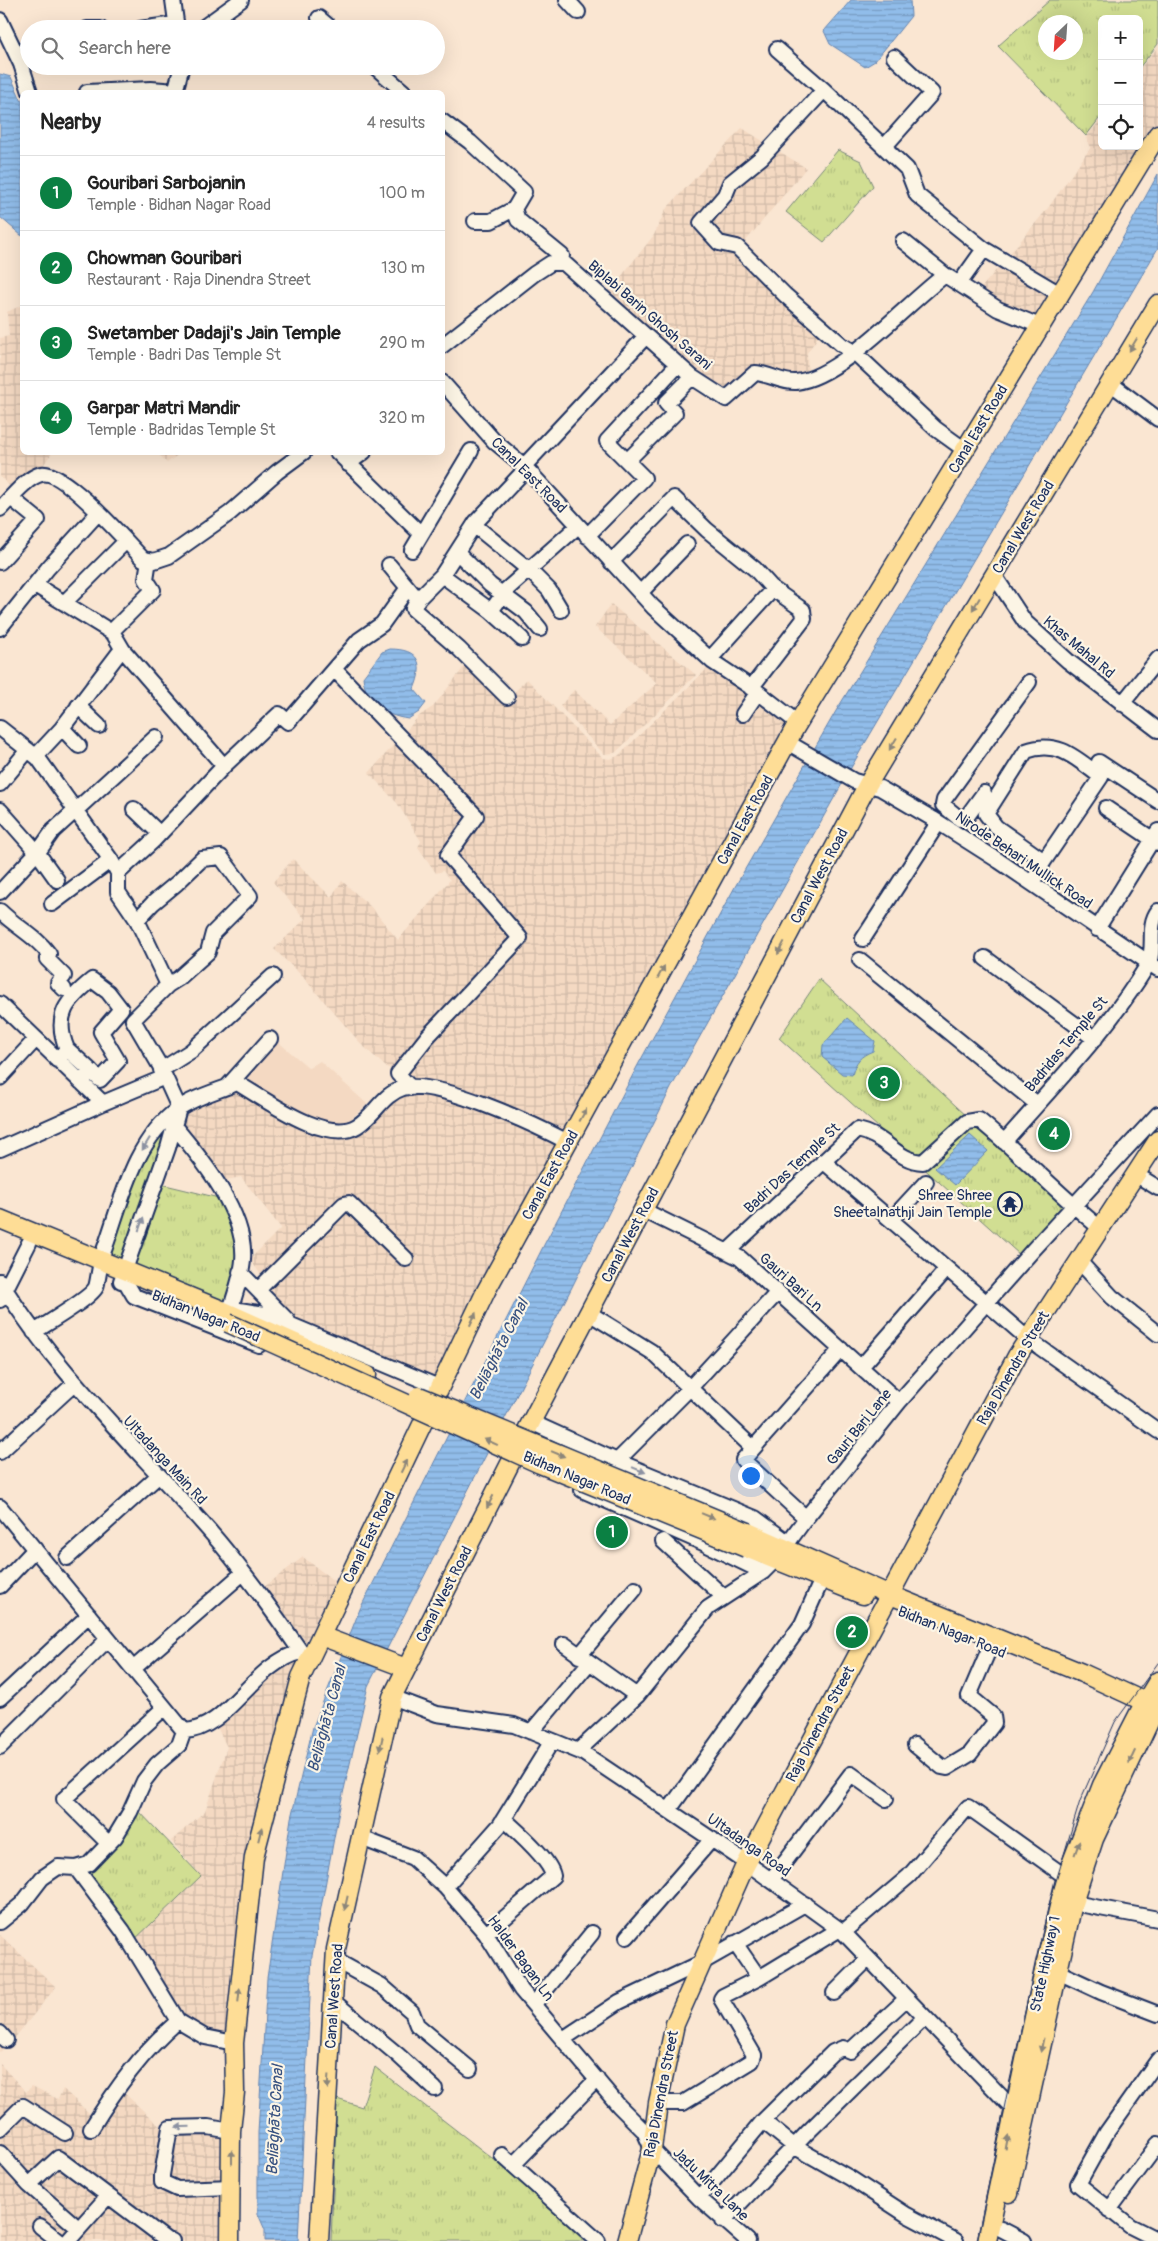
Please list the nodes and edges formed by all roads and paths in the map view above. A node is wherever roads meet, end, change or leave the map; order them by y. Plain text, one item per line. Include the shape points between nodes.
1 (173, 0) edge
2 (241, 0) edge
3 (566, 0) edge
4 (578, 12) dead end
5 (319, 18) dead end
6 (0, 20) edge
7 (175, 20) edge
8 (214, 20) edge
9 (321, 20) edge
10 (777, 49) dead end
11 (894, 57) dead end
12 (20, 60) edge
13 (25, 75) edge
14 (180, 75) edge
15 (384, 75) edge
16 (29, 90) edge
17 (176, 90) edge
18 (402, 90) edge
19 (824, 90) junction
20 (445, 123) edge
21 (1158, 134) edge
22 (884, 146) junction
23 (514, 209) junction
24 (475, 221) dead end
25 (903, 241) dead end
26 (984, 249) junction
27 (562, 256) dead end
28 (945, 274) junction
29 (959, 284) junction
30 (1060, 294) junction
31 (1158, 304) edge
32 (1040, 326) junction
33 (646, 336) junction
34 (445, 344) edge
35 (854, 352) junction
36 (678, 364) junction
37 (692, 377) junction
38 (1110, 383) junction
39 (445, 385) edge
40 (1158, 419) edge
41 (965, 450) junction
42 (471, 451) dead end
43 (300, 455) edge
44 (340, 455) edge
45 (360, 455) edge
46 (627, 462) junction
47 (348, 464) junction
48 (525, 468) junction
49 (11, 498) junction
50 (0, 509) edge
51 (98, 513) junction
52 (474, 525) junction
53 (583, 531) junction
54 (421, 534) junction
55 (126, 541) junction
56 (687, 544) dead end
57 (412, 550) dead end
58 (457, 552) junction
59 (150, 560) junction
60 (0, 562) edge
61 (611, 562) junction
62 (389, 565) dead end
63 (528, 569) junction
64 (442, 575) junction
65 (994, 575) junction
66 (35, 585) junction
67 (407, 589) junction
68 (774, 589) junction
69 (640, 593) junction
70 (504, 595) junction
71 (418, 599) junction
72 (64, 603) junction
73 (491, 610) junction
74 (561, 610) dead end
75 (0, 628) edge
76 (540, 629) dead end
77 (113, 633) junction
78 (522, 640) dead end
79 (122, 649) junction
80 (710, 659) junction
81 (1158, 659) edge
82 (335, 670) junction
83 (1029, 682) dead end
84 (755, 690) junction
85 (507, 697) dead end
86 (1122, 704) junction
87 (78, 706) junction
88 (743, 714) dead end
89 (798, 723) junction
90 (99, 726) dead end
91 (0, 728) edge
92 (62, 728) junction
93 (1158, 730) edge
94 (156, 738) dead end
95 (79, 746) dead end
96 (793, 746) junction
97 (32, 753) junction
98 (1099, 762) dead end
99 (224, 766) junction
100 (861, 782) junction
101 (0, 784) edge
102 (984, 793) dead end
103 (1158, 801) edge
104 (943, 805) junction
105 (1106, 808) dead end
106 (134, 809) dead end
107 (0, 810) edge
108 (76, 811) junction
109 (936, 821) junction
110 (956, 825) junction
111 (160, 834) junction
112 (1156, 837) edge
113 (37, 852) junction
114 (115, 867) junction
115 (1035, 874) junction
116 (57, 880) dead end
117 (0, 892) edge
118 (52, 904) dead end
119 (0, 911) edge
120 (1158, 911) edge
121 (137, 920) junction
122 (1098, 929) junction
123 (863, 939) dead end
124 (985, 958) dead end
125 (860, 960) dead end
126 (1153, 966) edge
127 (273, 976) dead end
128 (168, 985) junction
129 (64, 989) dead end
130 (0, 1004) edge
131 (36, 1039) junction
132 (270, 1039) dead end
133 (1095, 1039) junction
134 (67, 1049) junction
135 (57, 1060) junction
136 (91, 1071) junction
137 (163, 1073) junction
138 (0, 1078) edge
139 (81, 1082) junction
140 (227, 1087) junction
141 (411, 1088) junction
142 (103, 1104) junction
143 (1037, 1104) junction
144 (179, 1108) junction
145 (1158, 1114) edge
146 (174, 1126) junction
147 (1158, 1140) edge
148 (568, 1142) junction
149 (1004, 1142) junction
150 (0, 1149) edge
151 (823, 1161) junction
152 (1135, 1174) junction
153 (926, 1182) dead end
154 (1158, 1188) edge
155 (1073, 1206) junction
156 (643, 1210) junction
157 (0, 1219) edge
158 (891, 1220) junction
159 (1100, 1228) junction
160 (0, 1232) edge
161 (29, 1243) junction
162 (727, 1252) junction
163 (406, 1259) dead end
164 (1079, 1261) junction
165 (99, 1266) junction
166 (946, 1270) junction
167 (240, 1272) junction
168 (124, 1278) junction
169 (2, 1290) edge
170 (258, 1290) junction
171 (778, 1292) junction
172 (986, 1304) junction
173 (227, 1313) junction
174 (589, 1313) junction
175 (294, 1326) junction
176 (34, 1332) junction
177 (1158, 1334) edge
178 (1028, 1339) junction
179 (841, 1349) junction
180 (861, 1367) junction
181 (75, 1383) junction
182 (441, 1388) junction
183 (690, 1388) junction
184 (900, 1402) junction
185 (426, 1419) junction
186 (531, 1422) junction
187 (1158, 1431) edge
188 (752, 1448) junction
189 (0, 1452) edge
190 (512, 1459) junction
191 (617, 1461) junction
192 (158, 1476) junction
193 (0, 1507) edge
194 (806, 1518) junction
195 (747, 1540) junction
196 (663, 1541) dead end
197 (35, 1550) junction
198 (783, 1550) junction
199 (67, 1558) dead end
200 (763, 1572) junction
201 (243, 1573) junction
202 (822, 1579) junction
203 (0, 1586) edge
204 (634, 1589) dead end
205 (724, 1596) junction
206 (886, 1599) junction
207 (89, 1615) junction
208 (324, 1637) junction
209 (108, 1639) junction
210 (564, 1644) dead end
211 (990, 1648) junction
212 (305, 1655) junction
213 (584, 1659) junction
214 (403, 1667) junction
215 (133, 1669) junction
216 (1158, 1680) edge
217 (637, 1696) junction
218 (392, 1697) junction
219 (0, 1698) edge
220 (164, 1708) junction
221 (1153, 1708) edge
222 (184, 1731) junction
223 (531, 1732) junction
224 (552, 1740) junction
225 (915, 1746) dead end
226 (0, 1747) edge
227 (578, 1751) junction
228 (886, 1799) dead end
229 (669, 1810) junction
230 (504, 1819) junction
231 (360, 1838) junction
232 (712, 1839) junction
233 (108, 1844) junction
234 (747, 1862) junction
235 (76, 1868) junction
236 (1066, 1877) junction
237 (772, 1880) junction
238 (445, 1887) junction
239 (1066, 1902) junction
240 (805, 1904) junction
241 (1158, 1919) edge
242 (0, 1922) edge
243 (841, 1930) junction
244 (592, 1933) dead end
245 (486, 1934) junction
246 (627, 1936) dead end
247 (735, 1943) junction
248 (868, 1959) junction
249 (335, 1960) junction
250 (703, 1962) junction
251 (1058, 1972) junction
252 (759, 1978) junction
253 (834, 1993) dead end
254 (906, 1998) junction
255 (333, 2002) junction
256 (534, 2004) junction
257 (1158, 2014) edge
258 (924, 2018) junction
259 (178, 2021) junction
260 (563, 2039) junction
261 (234, 2042) junction
262 (1158, 2060) edge
263 (470, 2069) dead end
264 (597, 2079) junction
265 (435, 2089) dead end
266 (658, 2103) junction
267 (1019, 2115) junction
268 (763, 2121) junction
269 (0, 2129) edge
270 (92, 2129) dead end
271 (232, 2131) junction
272 (65, 2133) dead end
273 (1158, 2144) edge
274 (795, 2146) junction
275 (652, 2149) junction
276 (0, 2153) edge
277 (502, 2155) dead end
278 (513, 2165) junction
279 (29, 2184) junction
280 (232, 2187) junction
281 (108, 2196) junction
282 (699, 2198) junction
283 (1109, 2210) junction
284 (723, 2221) junction
285 (40, 2226) dead end
286 (78, 2228) junction
287 (1000, 2235) edge
288 (1158, 2240) edge
289 (59, 2241) edge
290 (68, 2241) edge
291 (172, 2241) edge
292 (230, 2241) edge
293 (319, 2241) edge
294 (598, 2241) edge
295 (627, 2241) edge
296 (748, 2241) edge
297 (956, 2241) edge
298 (987, 2241) edge
299 (1024, 2241) edge

1 - 7 street
2 - 8 street
3 - 4 street
5 - 9 street
6 - 12 street
10 - 19 street
11 - 22 street via 932,93
13 - 16 street
14 - 17 street
15 - 18 street
19 - 22 street
19 - 35 street via 762,157 730,183 725,195 701,224 719,243 737,247 785,295 842,346
20 - 23 street via 524,192
21 - 30 main road, Canal East Road
22 - 26 street via 907,170 917,195
23 - 24 street via 491,221
23 - 27 street via 518,220
25 - 28 street
26 - 29 street
26 - 30 street
28 - 29 street
28 - 35 street, Biplabi Barin Ghosh Sarani
29 - 32 street via 998,308
30 - 32 main road, Canal East Road
31 -> 38 main road, Canal West Road
32 - 41 main road, Canal East Road
33 - 34 street, Biplabi Barin Ghosh Sarani via 564,263 551,263
33 - 36 street, Biplabi Barin Ghosh Sarani
33 - 48 street
35 - 37 street, Biplabi Barin Ghosh Sarani via 842,362 797,382 755,373 726,399
35 - 41 street via 931,424
36 - 37 street, Biplabi Barin Ghosh Sarani
36 - 46 street via 607,441
37 - 46 street via 666,403 675,413
38 - 40 street
38 - 65 main road, Canal West Road
39 - 48 street, Canal East Road via 494,441
41 - 89 main road, Canal East Road
42 - 54 street
43 - 59 street via 230,513 169,556
44 - 47 street
45 - 47 street
46 - 53 street via 644,478
47 - 54 street
48 - 52 street
48 - 53 street, Canal East Road
49 - 50 street
49 - 51 street via 29,481 40,474 50,473 62,479
49 - 60 street via 38,520
51 - 55 street
51 - 66 street
52 - 58 street
52 - 63 street
53 - 61 street, Canal East Road
53 - 63 street
54 - 57 street
55 - 59 street via 143,559
55 - 72 street
56 - 69 street
58 - 64 street
58 - 70 street
59 - 77 street via 146,579 153,590
61 - 68 street via 674,498
61 - 69 street, Canal East Road
62 - 67 street
63 - 70 street
63 - 74 street via 549,590
64 - 71 street
64 - 73 street
65 - 86 street, Khas Mahal Rd via 1025,622
65 -> 100 main road, Canal West Road
66 - 72 street
66 - 75 street
67 - 71 street
67 - 82 street via 382,624 359,640
68 - 80 street
68 - 84 street via 803,610 804,619
69 - 80 street, Canal East Road
70 - 73 street
70 - 76 street via 526,612
71 - 85 street via 413,609
72 - 77 street
73 - 78 street
77 - 79 street
79 - 87 street
79 - 99 street
80 - 84 street, Canal East Road
81 - 86 street
82 - 99 street via 288,722 279,714
82 - 141 street via 476,816 448,855 520,938 428,1036 398,1074
83 - 104 street
84 - 88 street
84 - 89 street, Canal East Road
86 - 93 street, Khas Mahal Rd
87 - 90 street
87 - 92 street
89 - 96 main road, Canal East Road
91 - 97 street
92 - 95 street
92 - 97 street
94 - 108 street
96 - 100 street, Nirode Behari Mullick Road
148 -> 96 main road, Canal East Road
97 - 101 street
97 - 108 street
98 - 103 street
99 - 111 street
100 - 109 street, Nirode Behari Mullick Road via 880,788
100 -> 156 main road, Canal West Road
102 - 110 street via 965,819
104 - 109 street
104 - 110 street
105 - 112 street
106 - 111 street
107 - 113 street
108 - 113 street
108 - 114 street
109 - 110 street, Nirode Behari Mullick Road
109 - 123 street
110 - 115 street, Nirode Behari Mullick Road
111 - 114 street
112 - 122 street
113 - 116 street
113 - 117 street
114 - 118 street
114 - 121 street via 118,892
115 - 115 street via 986,814 1026,751 1051,746 1068,753 1101,777
115 - 122 street, Nirode Behari Mullick Road
119 - 129 street via 40,942 49,954 47,959 64,976 58,983
120 - 126 street via 1153,917
121 - 128 street
121 - 128 street via 202,859 221,857 250,896 213,933 208,952
122 - 126 street, Nirode Behari Mullick Road
124 - 133 street
125 - 143 street
126 - 133 street, Badridas Temple St
127 - 137 street
128 - 137 street via 133,1020
130 - 131 street
131 - 135 street
131 - 138 street
132 - 140 street
133 - 143 street, Badridas Temple St
134 - 135 street
134 - 136 street
134 - 136 street via 60,1032 65,1010 92,980 108,992 121,1009 100,1032 118,1061 100,1080
135 - 139 street
136 - 139 street
137 - 142 street
137 - 144 street
139 - 142 street
140 - 141 street via 237,1083 322,1129 342,1132 357,1126 387,1097 403,1088
140 - 144 street
141 - 148 street via 459,1096
142 - 150 street
143 - 149 street, Badridas Temple St
144 - 146 street
144 -> 165 street via 161,1124 137,1161
145 - 155 street, Gauri Bari Lane
146 - 167 street via 219,1185 239,1226 244,1259
168 -> 146 street
147 - 152 main road, Raja Dinendra Street
182 -> 148 main road, Canal East Road via 486,1291
149 - 151 street, Badri Das Temple St via 979,1120 967,1122 923,1162 910,1161 871,1132 857,1130
149 - 155 street
151 - 158 street
151 - 162 street, Badri Das Temple St
152 - 154 street
152 - 159 main road, Raja Dinendra Street
153 - 158 street
155 - 159 street
155 - 172 street, Gauri Bari Lane
156 - 162 street, Gauri Bari Ln
156 - 174 main road, Canal West Road
157 - 165 main road, Bidhan Nagar Road
158 - 166 street
159 - 164 main road, Raja Dinendra Street
160 - 161 main road, Bidhan Nagar Road
161 - 165 main road, Bidhan Nagar Road
161 - 169 street
162 - 171 street, Gauri Bari Ln via 740,1258
163 - 170 street via 349,1203 344,1204
164 - 177 street via 1112,1297
164 - 178 main road, Raja Dinendra Street
165 - 168 main road, Bidhan Nagar Road
165 - 176 street via 94,1288
166 - 172 street
166 - 180 street
167 - 170 street
167 - 173 street
168 - 173 main road, Bidhan Nagar Road
168 - 185 street via 134,1296 254,1343
169 - 176 street, Ultadanga Main Rd
170 - 175 street
171 - 179 street, Gauri Bari Ln
171 - 183 street
172 - 178 street
172 - 184 street, Gauri Bari Lane
173 - 175 street via 265,1314
173 -> 195 main road, Bidhan Nagar Road, bridge
195 -> 173 main road, Bidhan Nagar Road, bridge via 540,1464
174 - 183 street via 652,1352
174 - 186 main road, Canal West Road
175 - 182 street
176 - 181 street, Ultadanga Main Rd
178 - 187 street
178 - 206 main road, Raja Dinendra Street
179 - 180 street, Gauri Bari Ln
179 - 188 street
180 - 184 street, Gauri Bari Ln
181 - 189 street
181 - 192 street, Ultadanga Main Rd
182 - 185 main road, Canal East Road
183 - 188 street
183 - 191 street
184 - 194 street, Gauri Bari Lane
208 -> 185 main road, Canal East Road
186 - 190 main road, Canal West Road
186 - 191 street
188 - 194 street via 745,1455 745,1463
190 - 200 street
190 -> 214 main road, Canal West Road
191 -> 198 street via 756,1518
192 - 199 street
192 - 201 street, Ultadanga Main Rd
193 - 197 street
194 - 198 street, Gauri Bari Lane
195 - 198 main road
196 - 205 street
197 - 203 street
197 - 207 street
198 - 200 street, Gauri Bari Lane
198 - 202 main road, Bidhan Nagar Road
198 - 206 main road
200 - 205 street, Gauri Bari Lane
201 - 212 street, Ultadanga Main Rd
201 - 215 street
202 - 206 main road, Bidhan Nagar Road
202 - 229 street via 802,1624
204 - 213 street
205 - 217 street, Gauri Bari Lane via 708,1608
206 - 211 main road, Bidhan Nagar Road
206 - 221 main road
206 - 234 main road, Raja Dinendra Street
207 - 209 street
207 - 219 street
208 - 212 main road, Canal East Road
208 - 214 main road
209 - 215 street
209 - 226 street
210 - 213 street
211 - 221 main road, Bidhan Nagar Road
211 - 225 street via 969,1696 993,1716 994,1723 970,1754 947,1768
212 - 222 street via 286,1655 261,1673 222,1714 196,1731
261 -> 212 main road, Canal East Road via 254,1857
213 - 217 street
213 - 223 street
214 - 218 main road, Canal West Road
215 - 220 street
216 - 221 main road
217 - 227 street, Gauri Bari Lane
218 - 223 street, Ultadanga Road via 437,1714 514,1725
218 -> 231 main road, Canal West Road
220 - 222 street
220 - 233 street via 64,1799
236 -> 221 main road, State Highway 1 via 1102,1786
221 -> 239 main road
222 - 233 street via 179,1746 144,1781 130,1812
223 - 224 street, Ultadanga Road
224 - 227 street, Ultadanga Road
224 - 230 street
227 - 229 street, Ultadanga Road
228 - 237 street via 850,1774
229 - 232 street, Ultadanga Road
230 - 238 street
230 - 245 street via 536,1850 552,1876
231 - 238 street, Halder Bagan Ln via 413,1858
231 -> 249 main road, Canal West Road
232 - 234 street, Ultadanga Road
232 - 246 street
233 - 235 street via 89,1864
234 - 237 street, Ultadanga Road
234 - 250 main road, Raja Dinendra Street
235 - 242 street via 58,1867 42,1878 22,1904
235 - 259 street via 123,1931
236 - 239 main road, State Highway 1
236 - 243 street via 968,1807 908,1876
237 - 240 street, Ultadanga Road
238 - 245 street, Halder Bagan Ln
239 - 241 street
239 - 251 main road
239 - 267 main road, State Highway 1
240 - 243 street, Ultadanga Road
240 - 247 street
243 - 248 street, Ultadanga Road
243 - 252 street
244 - 256 street
245 - 256 street, Halder Bagan Ln via 521,1990
247 - 250 street
247 - 252 street
248 - 253 street
248 - 254 street, Ultadanga Road
249 - 255 main road, Canal West Road
249 - 263 street via 382,1986 412,2012 417,2025
250 - 260 street via 619,2002
250 - 266 main road, Raja Dinendra Street via 675,2024
251 - 257 street
251 -> 267 main road
252 - 266 street via 721,1999 754,2056 752,2061 683,2103
254 - 258 street, Ultadanga Road
254 - 268 street via 850,2051 843,2048 833,2052
255 - 265 street
255 -> 293 main road, Canal West Road
256 - 260 street, Halder Bagan Ln
258 - 267 street, Ultadanga Road
258 - 274 street
259 - 261 street via 204,2037
259 - 270 street via 157,2040 118,2086
260 - 264 street, Halder Bagan Ln
261 - 271 main road, Canal East Road
262 - 283 street via 1106,2132 1078,2184
264 - 275 street, Halder Bagan Ln via 644,2131
264 - 278 street
266 - 275 main road, Raja Dinendra Street
267 - 287 main road
298 -> 267 main road, State Highway 1
268 - 274 street
268 - 282 street
269 - 272 street via 23,2106
280 -> 271 main road, Canal East Road
271 -> 280 street via 208,2127 170,2128 162,2175 162,2182 176,2189
273 - 283 street
274 - 284 street
274 - 297 street via 906,2215
275 - 282 street, Jadu Mitra Lane
275 - 295 main road, Raja Dinendra Street
276 - 279 street
277 - 278 street
278 - 294 street
279 - 281 street via 58,2158
279 - 286 street
280 - 292 main road, Canal East Road
281 - 286 street
281 - 291 street
282 - 284 street, Jadu Mitra Lane
283 - 288 street via 1130,2226
284 - 296 street, Jadu Mitra Lane
285 - 289 street
286 - 290 street
287 - 299 street

